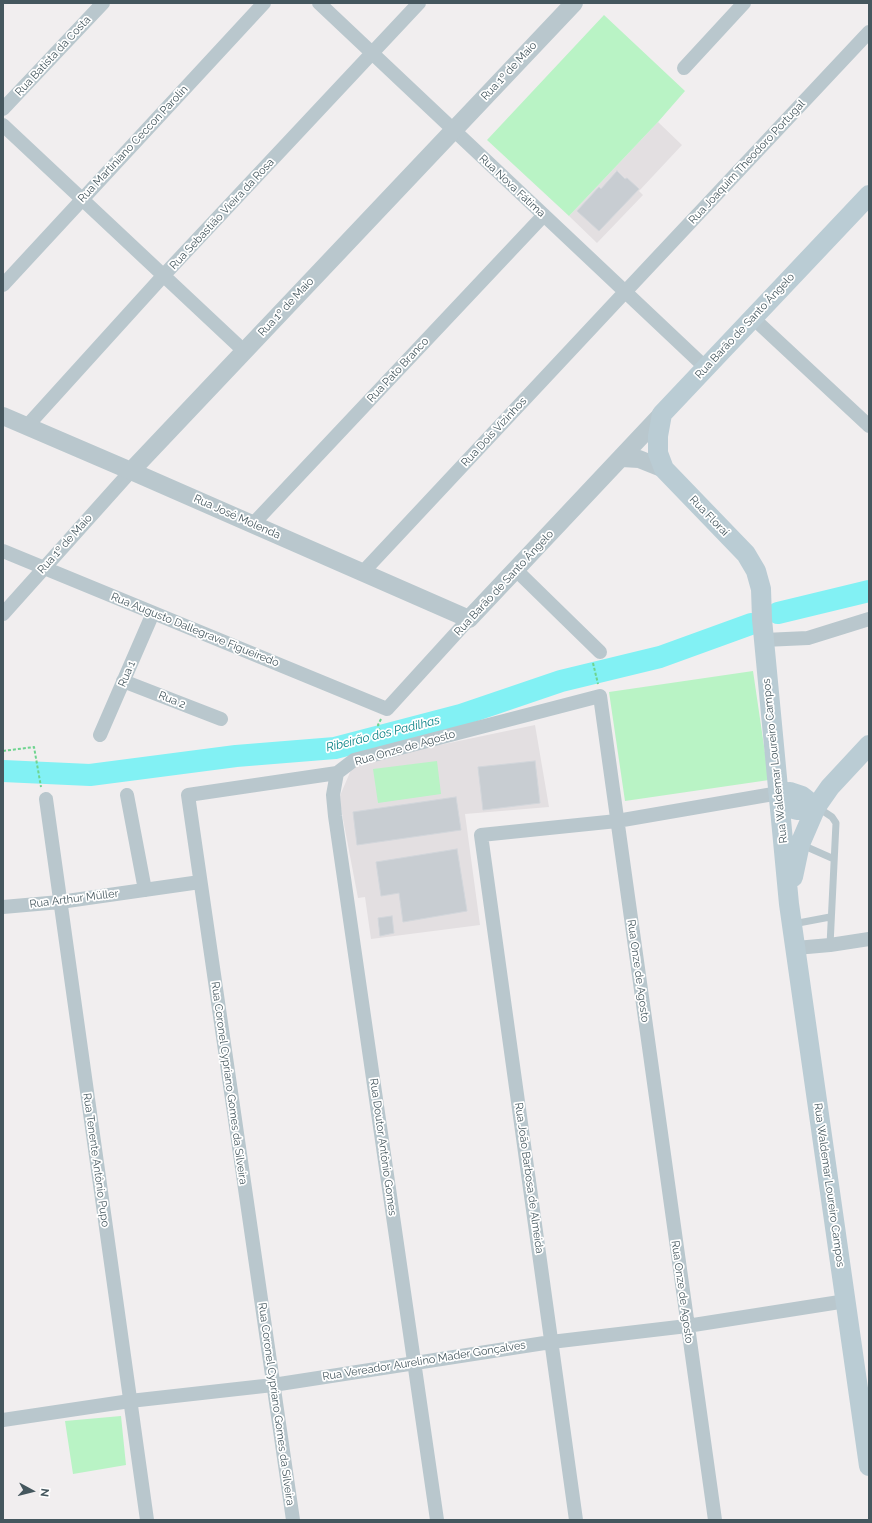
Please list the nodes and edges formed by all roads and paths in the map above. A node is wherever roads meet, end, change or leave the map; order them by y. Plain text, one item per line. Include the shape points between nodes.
1 (103, 3) edge
2 (264, 3) edge
3 (319, 3) edge
4 (419, 3) edge
5 (574, 3) edge
6 (744, 3) edge
7 (869, 32) edge
8 (373, 54) junction
9 (684, 68) dead end
10 (3, 109) edge
11 (3, 125) edge
12 (454, 130) junction
13 (869, 195) edge
14 (82, 200) junction
15 (544, 215) junction
16 (163, 276) junction
17 (3, 285) edge
18 (624, 292) junction
19 (753, 318) junction
20 (244, 351) junction
21 (706, 368) junction
22 (662, 414) junction
23 (3, 416) edge
24 (27, 426) junction
25 (869, 426) edge
26 (622, 458) junction
27 (664, 469) junction
28 (131, 471) junction
29 (253, 524) junction
30 (3, 551) edge
31 (44, 567) junction
32 (516, 570) junction
33 (363, 572) junction
34 (153, 613) junction
35 (3, 614) edge
36 (469, 619) junction
37 (762, 619) joint
38 (869, 619) edge
39 (764, 640) junction
40 (596, 657) joint
41 (123, 681) junction
42 (599, 689) dead end
43 (387, 709) joint
44 (221, 719) dead end
45 (100, 734) dead end
46 (869, 745) edge
47 (3, 751) edge
48 (336, 773) junction
49 (778, 793) junction
50 (44, 794) joint
51 (127, 795) dead end
52 (816, 807) junction
53 (617, 821) junction
54 (800, 844) junction
55 (834, 859) junction
56 (200, 882) junction
57 (145, 890) junction
58 (60, 902) junction
59 (789, 904) junction
60 (3, 907) edge
61 (830, 917) junction
62 (792, 924) junction
63 (869, 939) edge
64 (830, 945) junction
65 (796, 948) junction
66 (846, 1300) junction
67 (687, 1326) junction
68 (552, 1342) junction
69 (414, 1362) junction
70 (273, 1385) junction
71 (130, 1401) junction
72 (3, 1420) edge
73 (869, 1466) edge
74 (147, 1520) edge
75 (293, 1520) edge
76 (437, 1520) edge
77 (576, 1520) edge
78 (715, 1520) edge

1 - 10 street, Rua Batista da Costa
2 - 14 street, Rua Martiniano Ceccon Parolin
3 - 8 street, Rua Nova Fátima
4 - 8 street, Rua Sebastião Vieira da Rosa
5 - 12 street, Rua 1º de Maio
6 - 9 street
7 - 18 street, Rua Joaquim Theodoro Portugal
8 - 12 street, Rua Nova Fátima
8 - 16 street, Rua Sebastião Vieira da Rosa
11 - 14 street
12 - 15 street, Rua Nova Fátima
12 - 20 street, Rua 1º de Maio
13 - 19 main road, Rua Barão de Santo Ângelo
14 - 16 street
14 - 17 street, Rua Martiniano Ceccon Parolin
15 - 18 street, Rua Nova Fátima
15 - 29 street, Rua Pato Branco
16 - 20 street
16 - 24 street, Rua Sebastião Vieira da Rosa
18 - 21 street, Rua Nova Fátima
18 - 33 street, Rua Dois Vizinhos
19 - 21 main road, Rua Barão de Santo Ângelo
19 - 25 street
20 - 28 street, Rua 1º de Maio
21 - 22 main road, Rua Barão de Santo Ângelo
22 - 26 street, Rua Barão de Santo Ângelo
22 - 27 main road, Rua Floraí via 658,453
23 - 24 street, Rua José Molenda
24 - 28 street, Rua José Molenda
26 - 27 street via 639,459
26 - 32 street, Rua Barão de Santo Ângelo
27 - 37 main road, Rua Floraí via 751,562 761,589
28 - 29 street, Rua José Molenda
28 - 31 street, Rua 1º de Maio
29 - 33 street, Rua José Molenda
30 - 31 street, Rua Augusto Dallegrave Figueiredo
31 - 34 street, Rua Augusto Dallegrave Figueiredo
31 - 35 street, Rua 1º de Maio
32 - 36 street, Rua Barão de Santo Ângelo
32 - 40 street
33 - 36 street, Rua José Molenda
34 - 41 street, Rua 1
34 - 43 street, Rua Augusto Dallegrave Figueiredo
36 - 43 street, Rua Barão de Santo Ângelo
37 - 39 main road, Rua Waldemar Loureiro Campos
38 - 39 street via 808,638
39 - 49 main road, Rua Waldemar Loureiro Campos
40 - 42 path
41 - 44 street, Rua 2
41 - 45 street, Rua 1
46 - 52 main road, Rua Waldemar Loureiro Campos via 830,787
47 - 50 path via 34,748
48 - 53 street, Rua Onze de Agosto via 354,760 600,696
48 - 56 street, Rua Coronel Cypriano Gomes da Silveira via 188,795
48 - 69 street, Rua Doutor Antônio Gomes via 335,816
49 - 52 main road via 795,793
49 - 53 street
49 - 59 main road, Rua Waldemar Loureiro Campos
50 - 58 street, Rua Tenente Antônio Pupo
51 - 57 street
52 - 54 main road, Rua Waldemar Loureiro Campos
52 - 55 lane via 832,817 836,823
53 - 67 street, Rua Onze de Agosto
53 - 68 street, Rua João Barbosa de Almeida via 481,835
54 - 55 lane
54 - 59 main road, Rua Waldemar Loureiro Campos
55 - 61 lane
56 - 57 street, Rua Arthur Müller
56 - 70 street, Rua Coronel Cypriano Gomes da Silveira
57 - 58 street, Rua Arthur Müller
58 - 60 street, Rua Arthur Müller
58 - 71 street, Rua Tenente Antônio Pupo
59 - 62 main road, Rua Waldemar Loureiro Campos
61 - 62 lane
61 - 64 lane
62 - 65 main road, Rua Waldemar Loureiro Campos
63 - 64 street
64 - 65 street
65 - 66 main road, Rua Waldemar Loureiro Campos
66 - 67 street, Rua Vereador Aurelino Mader Gonçalves
66 - 73 main road, Rua Waldemar Loureiro Campos
67 - 68 street, Rua Vereador Aurelino Mader Gonçalves
67 - 78 street, Rua Onze de Agosto
68 - 69 street, Rua Vereador Aurelino Mader Gonçalves
68 - 77 street, Rua João Barbosa de Almeida
69 - 70 street, Rua Vereador Aurelino Mader Gonçalves
69 - 76 street, Rua Doutor Antônio Gomes
70 - 71 street, Rua Vereador Aurelino Mader Gonçalves
70 - 75 street, Rua Coronel Cypriano Gomes da Silveira
71 - 72 street, Rua Vereador Aurelino Mader Gonçalves
71 - 74 street, Rua Tenente Antônio Pupo

